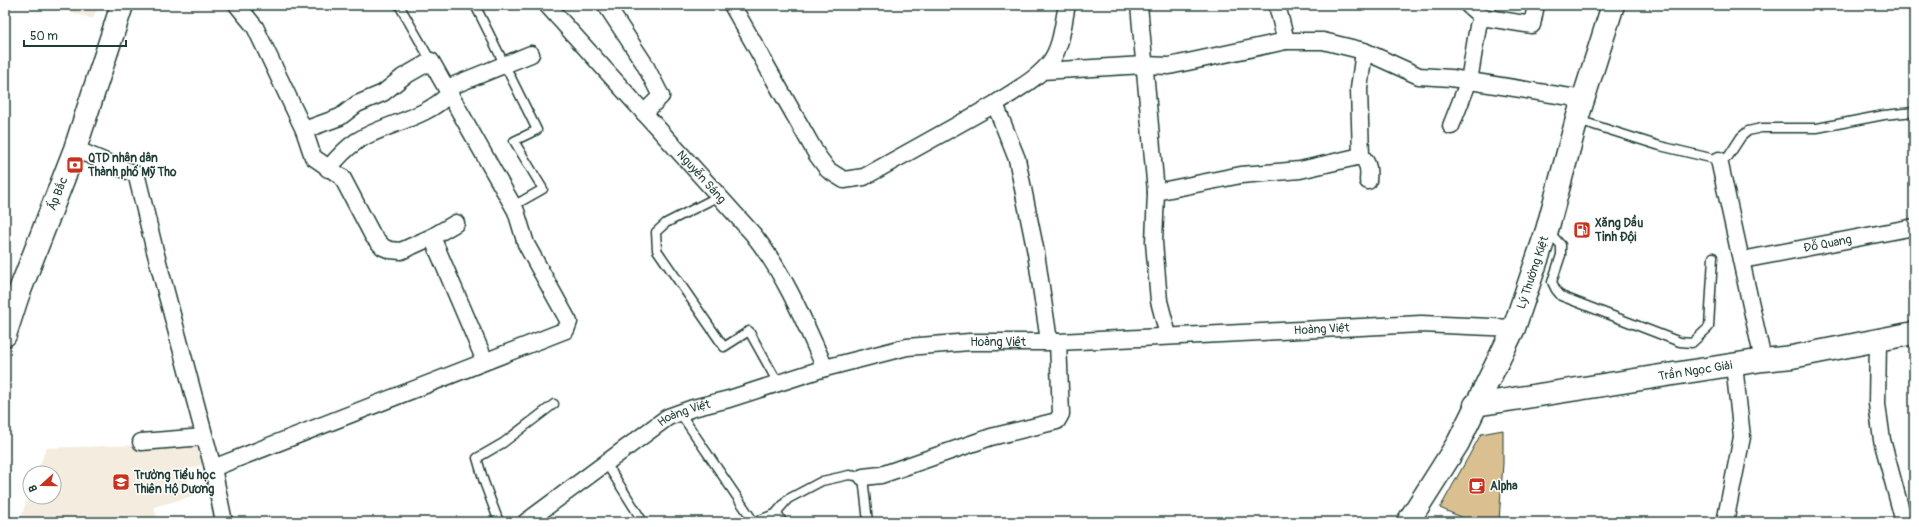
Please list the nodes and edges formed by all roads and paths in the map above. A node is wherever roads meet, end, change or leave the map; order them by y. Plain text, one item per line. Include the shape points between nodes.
1 (122, 5) edge
2 (237, 5) edge
3 (399, 5) edge
4 (475, 5) edge
5 (547, 5) edge
6 (606, 5) edge
7 (732, 5) edge
8 (1067, 5) edge
9 (1139, 5) edge
10 (1277, 5) edge
11 (1468, 5) edge
12 (1536, 5) edge
13 (1613, 5) edge
14 (1482, 17) junction
15 (1286, 41) junction
16 (1364, 51) junction
17 (531, 54) dead end
18 (431, 61) junction
19 (505, 65) junction
20 (1144, 65) junction
21 (1042, 72) junction
22 (1467, 81) junction
23 (448, 91) junction
24 (995, 104) junction
25 (1580, 109) junction
26 (1914, 112) edge
27 (644, 113) junction
28 (1451, 126) dead end
29 (304, 130) junction
30 (75, 149) junction
31 (1361, 156) junction
32 (1719, 160) junction
33 (328, 169) junction
34 (1368, 181) dead end
35 (1156, 192) junction
36 (719, 196) junction
37 (513, 206) junction
38 (456, 223) dead end
39 (1914, 227) edge
40 (1546, 230) junction
41 (432, 237) junction
42 (1713, 257) dead end
43 (1742, 260) junction
44 (11, 294) edge
45 (1514, 328) junction
46 (1914, 333) edge
47 (5, 335) edge
48 (1168, 335) junction
49 (1878, 340) junction
50 (1053, 341) junction
51 (1763, 360) junction
52 (485, 361) junction
53 (1734, 365) junction
54 (826, 368) junction
55 (778, 383) junction
56 (554, 404) dead end
57 (1475, 405) junction
58 (680, 413) junction
59 (204, 437) junction
60 (141, 442) dead end
61 (606, 463) junction
62 (212, 468) junction
63 (863, 477) junction
64 (775, 514) junction
65 (224, 522) edge
66 (499, 522) edge
67 (526, 522) edge
68 (643, 522) edge
69 (782, 522) edge
70 (868, 522) edge
71 (1409, 522) edge
72 (1725, 522) edge
73 (1904, 522) edge

1 - 30 street, Ấp Bắc
2 - 29 street via 255,27
3 - 18 lane
4 - 19 lane
5 - 27 street, Nguyễn Sáng
6 - 27 street via 644,63 661,96
7 - 24 street via 817,155 828,170 844,180 864,177
8 - 21 street via 1056,51
9 - 20 street
10 - 15 street
11 - 14 street
12 - 14 street via 1532,25
13 - 25 street, Lý Thường Kiệt
14 - 22 street
15 - 16 street via 1323,41
15 - 20 street via 1169,66
16 - 22 street via 1418,76
16 - 31 street via 1359,89
17 - 19 street
18 - 23 street
18 - 29 street via 403,77 383,93 357,104 340,117
19 - 23 street
19 - 37 lane via 537,130 514,141 543,190
20 - 21 street
20 - 35 street
21 - 24 street
22 - 25 street
22 - 28 street
23 - 33 street via 439,104 359,140 339,155
23 - 37 street
24 - 50 street via 1017,159
25 - 32 lane via 1660,146
25 - 40 street, Lý Thường Kiệt
26 - 32 lane via 1817,128 1761,128 1748,131 1728,157
27 - 36 street, Nguyễn Sáng
29 - 33 street via 313,157
30 - 44 street, Ấp Bắc
30 - 59 street via 137,177
31 - 34 street via 1369,168
31 - 35 street via 1300,170 1241,175
32 - 43 street
33 - 41 street via 342,177 373,236 383,247 400,251
35 - 48 street via 1154,242 1159,301
36 - 54 street, Nguyễn Sáng via 771,256 789,288
36 - 55 lane via 666,223 656,232 657,250 724,348 749,331
37 - 52 street via 526,244 569,322 566,330
38 - 41 street
39 - 43 street, Đỗ Quang
40 - 42 lane via 1561,245 1552,282 1561,296 1680,342 1692,343 1710,327
40 - 45 street, Lý Thường Kiệt
41 - 52 street
43 - 51 street
44 - 47 street, Ấp Bắc
45 - 48 street, Hoàng Việt via 1421,324
45 - 57 street, Lý Thường Kiệt
46 - 49 street, Trần Ngọc Giải
48 - 50 street, Hoàng Việt
49 - 51 street, Trần Ngọc Giải via 1792,357
49 - 73 street via 1876,404 1890,474
50 - 54 street, Hoàng Việt via 970,342 907,347
50 - 63 street via 1061,414 1056,421 991,437 881,475
51 - 53 street, Trần Ngọc Giải
52 - 62 street
53 - 57 street, Trần Ngọc Giải
53 - 72 street via 1742,437
54 - 55 street, Hoàng Việt
55 - 58 street, Hoàng Việt
56 - 66 lane via 503,443 478,458
57 - 71 street, Lý Thường Kiệt via 1458,443
58 - 61 street, Hoàng Việt via 668,418
58 - 64 lane via 754,522
59 - 60 street
59 - 62 street
61 - 67 street, Hoàng Việt
61 - 68 lane
62 - 65 street
63 - 64 lane via 849,475 822,481 788,499
63 - 70 lane
64 - 69 lane

